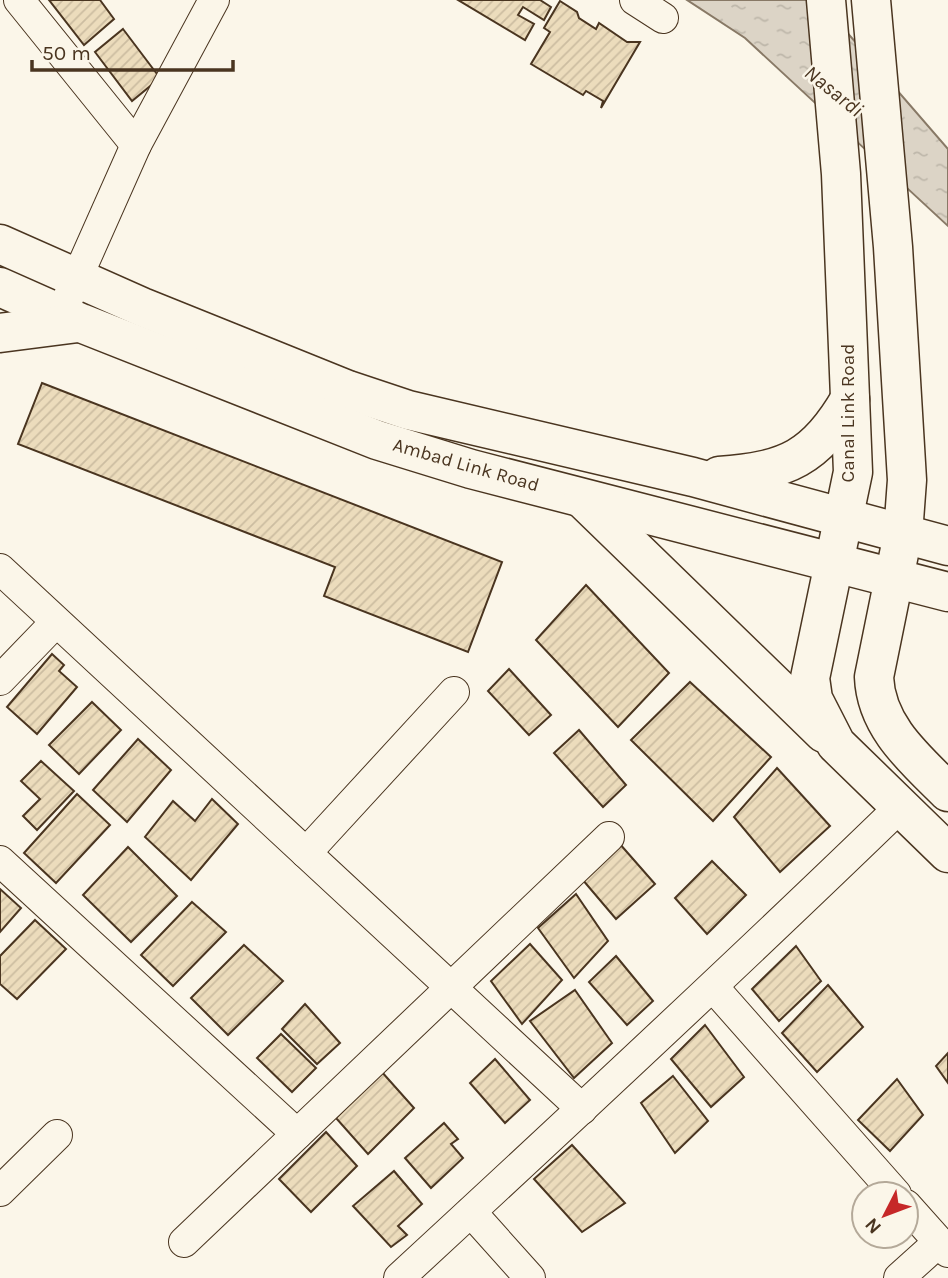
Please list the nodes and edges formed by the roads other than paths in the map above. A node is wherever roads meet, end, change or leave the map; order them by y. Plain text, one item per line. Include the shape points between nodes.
1 (19, 0) edge
2 (214, 0) edge
3 (635, 0) edge
4 (826, 0) edge
5 (871, 12) edge
6 (663, 18) dead end
7 (136, 145) junction
8 (5, 254) edge
9 (76, 278) junction
10 (0, 287) edge
11 (71, 318) junction
12 (0, 333) edge
13 (850, 399) junction
14 (693, 477) junction
15 (581, 497) junction
16 (843, 517) junction
17 (903, 534) junction
18 (948, 546) edge
19 (834, 563) junction
20 (0, 569) edge
21 (894, 578) junction
22 (948, 592) edge
23 (56, 622) junction
24 (0, 680) edge
25 (454, 692) dead end
26 (836, 744) junction
27 (948, 792) edge
28 (901, 806) junction
29 (610, 837) dead end
30 (306, 853) junction
31 (948, 853) edge
32 (0, 861) edge
33 (451, 988) junction
34 (713, 988) junction
35 (582, 1109) junction
36 (298, 1134) junction
37 (57, 1135) dead end
38 (884, 1180) edge
39 (0, 1191) edge
40 (471, 1212) junction
41 (920, 1220) edge
42 (184, 1242) dead end
43 (944, 1247) edge
44 (399, 1278) edge
45 (530, 1278) edge
46 (899, 1278) edge

1 - 7 street
2 - 7 street
3 - 6 street
4 - 13 main road, Canal Link Road via 841,174
5 - 17 main road via 905,441
7 - 9 street
8 - 9 main road, Ambad Link Road
9 - 11 street
9 - 14 main road, Ambad Link Road via 335,385 408,410
10 - 11 main road, Ambad Link Road
11 - 12 main road
11 - 15 main road, Ambad Link Road via 377,440
13 - 14 main road via 820,444 786,464 751,474
13 - 16 main road, Canal Link Road via 853,472
14 - 16 main road, Ambad Link Road
15 - 19 main road, Ambad Link Road
15 - 26 main road
16 - 17 main road, Ambad Link Road
16 - 19 main road, Canal Link Road
17 - 18 main road, Ambad Link Road
17 - 21 main road
19 - 21 main road, Ambad Link Road
19 - 26 main road, Canal Link Road via 810,678 813,699
20 - 23 street
21 - 22 main road, Ambad Link Road
21 - 27 main road via 874,677 875,695 901,744
23 - 24 street
23 - 30 street
25 - 30 street
26 - 28 main road, Canal Link Road
28 - 31 main road, Canal Link Road
28 - 34 street
29 - 33 street
30 - 33 street
32 - 36 street
33 - 35 street
33 - 36 street
34 - 35 street
34 - 38 street
35 - 40 street
36 - 42 street
37 - 39 street
40 - 44 street
40 - 45 street
41 - 43 street
43 - 46 street

